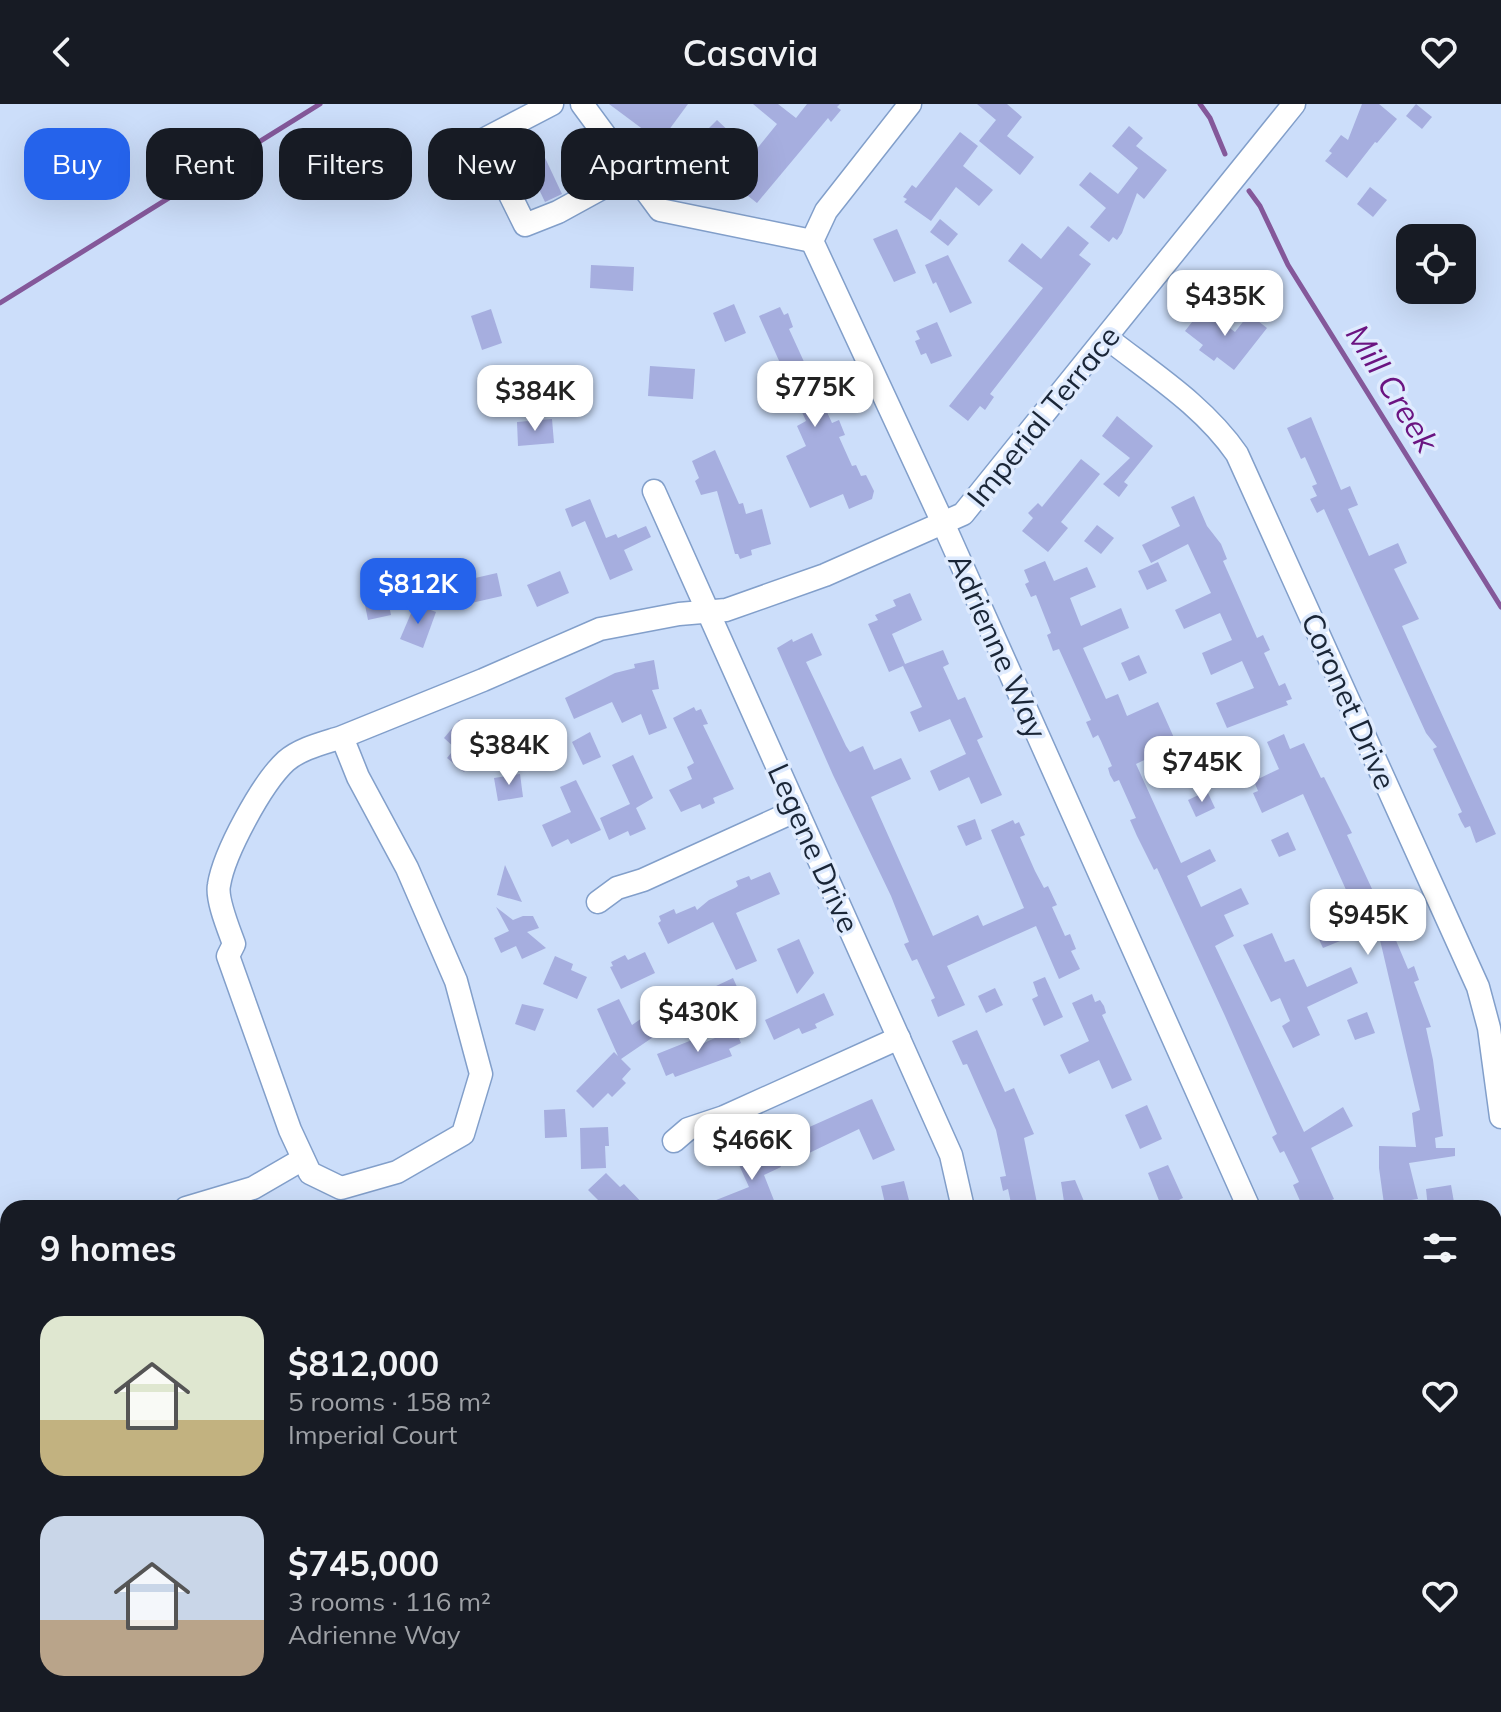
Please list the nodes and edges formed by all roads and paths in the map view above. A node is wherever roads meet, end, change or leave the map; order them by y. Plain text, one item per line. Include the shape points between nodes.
1 (552, 104) edge
2 (582, 104) edge
3 (910, 104) edge
4 (1294, 104) edge
5 (599, 128) edge
6 (580, 200) edge
7 (652, 200) edge
8 (812, 241) junction
9 (1107, 338) junction
10 (654, 491) dead end
11 (943, 523) junction
12 (709, 611) junction
13 (342, 737) junction
14 (797, 810) junction
15 (598, 902) dead end
16 (899, 1038) junction
17 (1501, 1117) edge
18 (674, 1141) dead end
19 (303, 1159) junction
20 (213, 1200) edge
21 (961, 1200) edge
22 (1245, 1200) edge

1 - 6 street via 483,140 525,225
2 - 5 street
3 - 8 street via 826,211
4 - 9 street, Imperial Terrace
7 - 8 street via 660,210
8 - 11 street, Adrienne Way
9 - 11 street, Imperial Terrace via 977,499 963,514
9 - 17 street, Coronet Drive via 1212,421 1244,467 1478,987
10 - 12 street, Legene Drive
11 - 12 street, Imperial Terrace via 825,575 726,610
11 - 22 street, Adrienne Way
12 - 13 street, Imperial Terrace via 600,629
12 - 14 street, Legene Drive
13 - 19 street, Imperial Terrace via 287,760 270,779 218,887 234,944 228,956
13 - 19 street via 456,981 481,1074 463,1134 397,1172 341,1188 310,1173
14 - 15 street via 617,888
14 - 16 street, Legene Drive
16 - 18 street via 688,1129
16 - 21 street, Legene Drive via 951,1155
19 - 20 street via 253,1188

